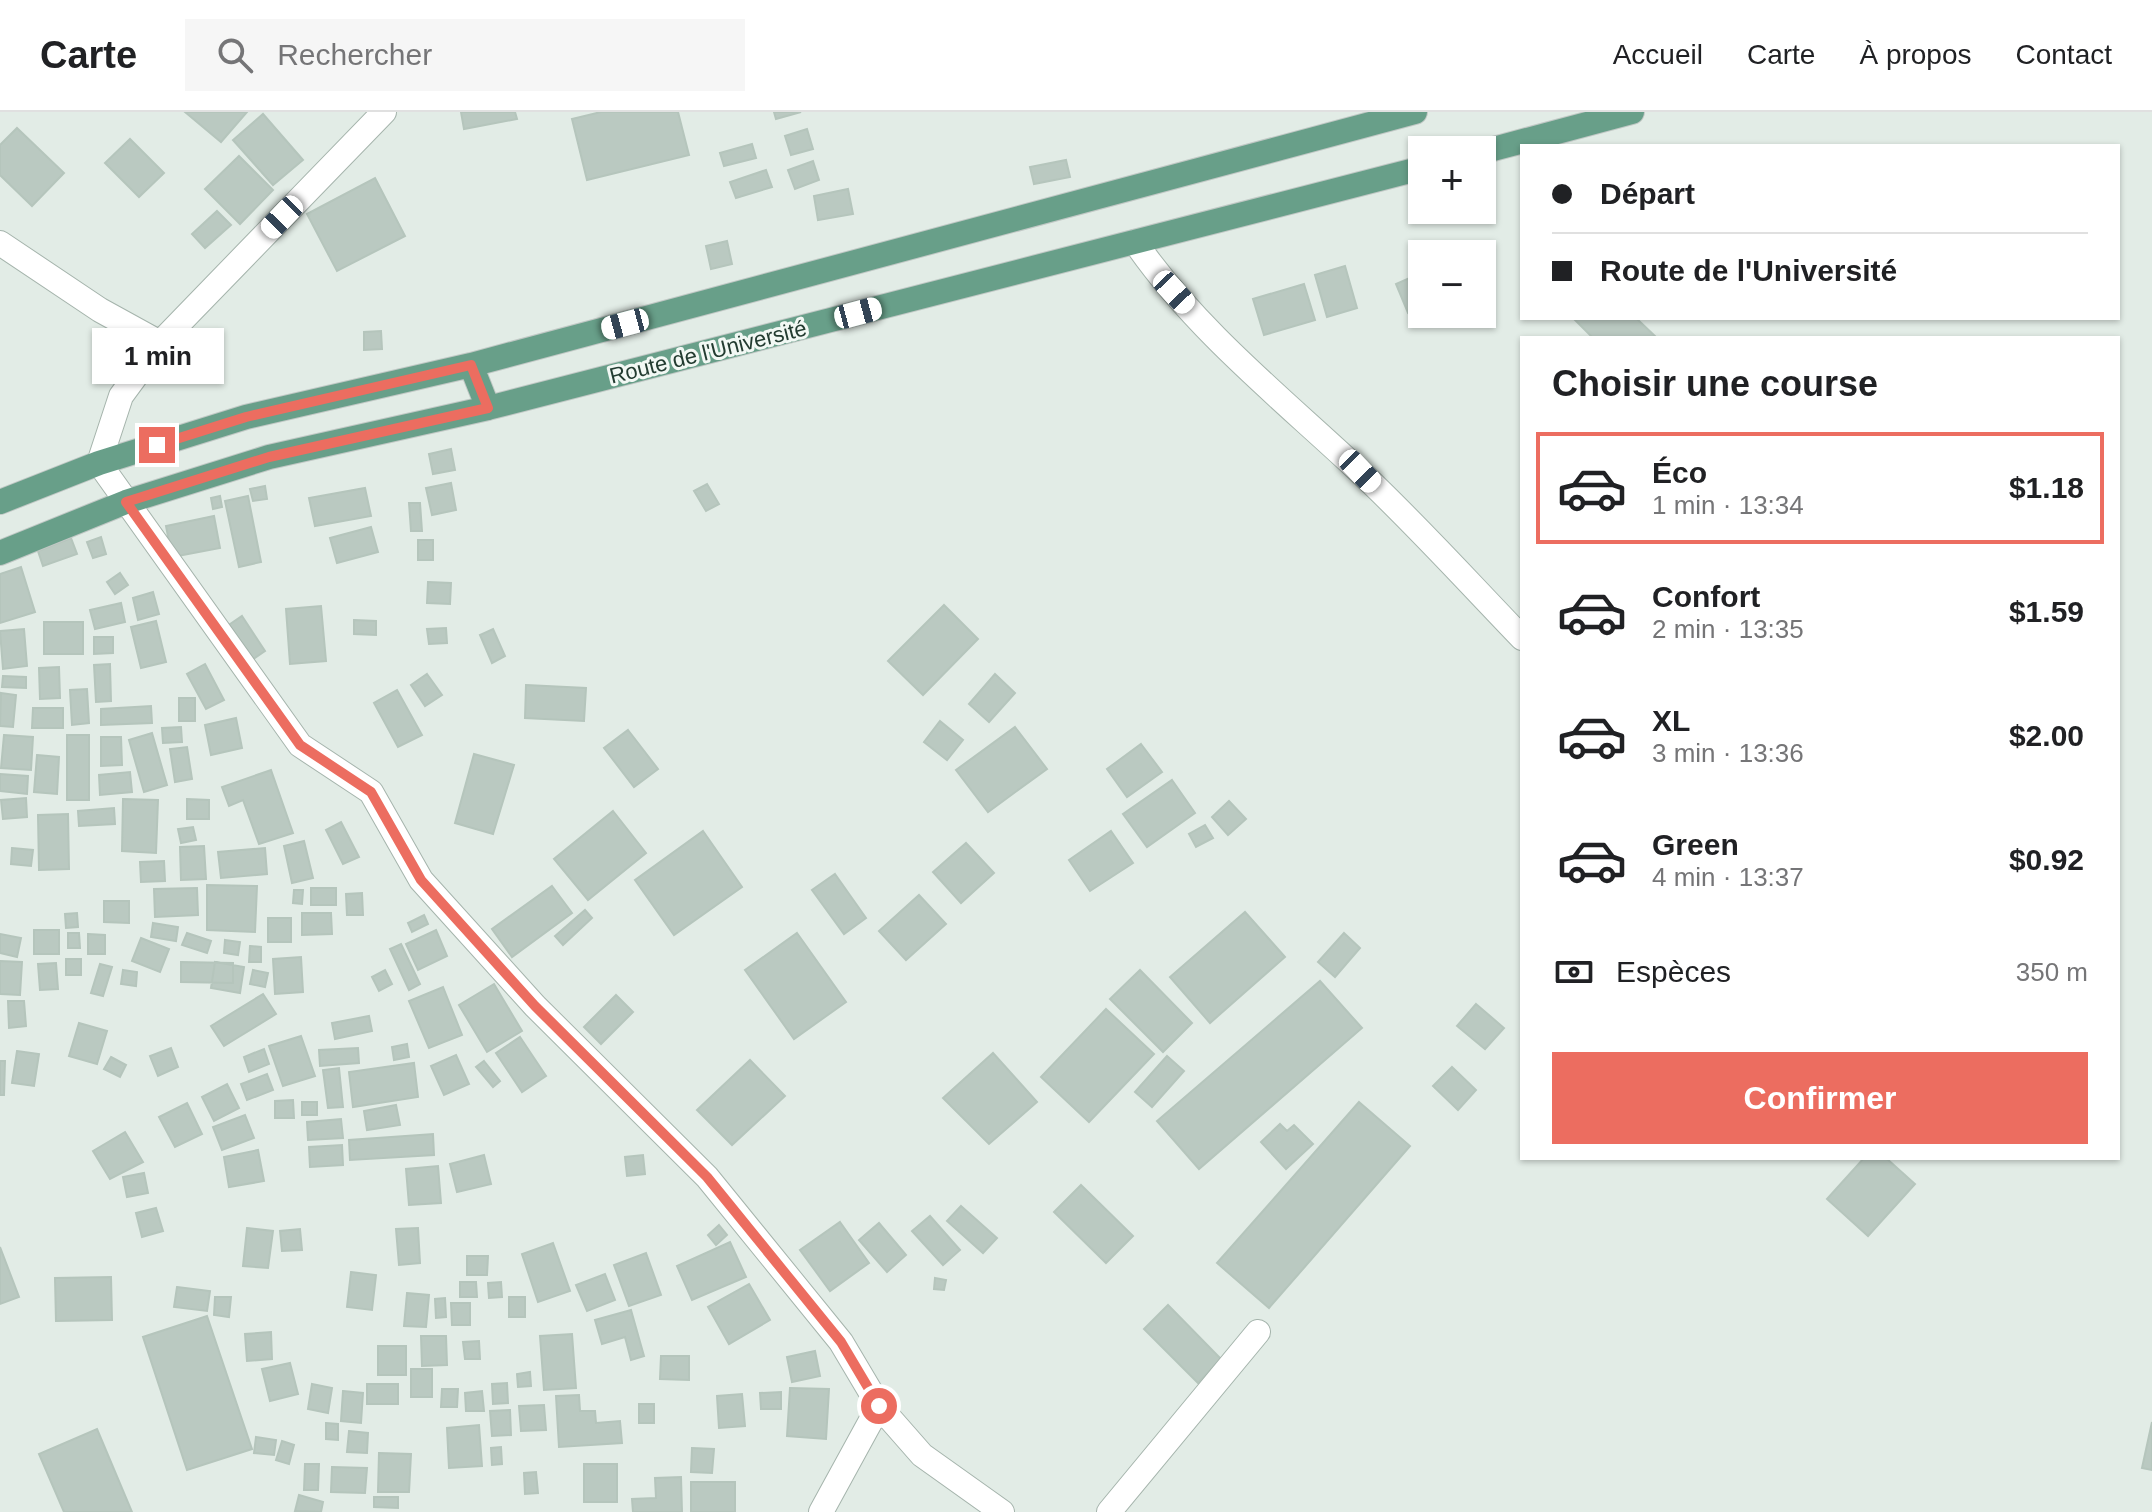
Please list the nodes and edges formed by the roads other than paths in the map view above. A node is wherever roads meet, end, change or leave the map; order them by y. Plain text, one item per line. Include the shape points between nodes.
1 (384, 112) edge
2 (1415, 112) edge
3 (1632, 112) edge
4 (1389, 115) edge
5 (1496, 148) edge
6 (1408, 172) edge
7 (1135, 242) junction
8 (0, 243) edge
9 (160, 343) junction
10 (471, 365) junction
11 (488, 408) junction
12 (99, 463) junction
13 (0, 502) edge
14 (126, 502) junction
15 (0, 553) edge
16 (1520, 636) edge
17 (1258, 1332) dead end
18 (879, 1406) junction
19 (821, 1512) edge
20 (1002, 1512) edge
21 (1109, 1512) edge

1 - 9 street
2 - 4 main road
3 - 5 main road
4 - 10 main road
6 - 7 main road, Route de l'Université
7 - 11 main road, Route de l'Université
7 - 16 street via 1154,270 1235,356 1360,471
8 - 9 street
9 - 12 street via 121,396
10 - 11 main road
10 - 12 main road via 246,417
11 - 14 main road, Route de l'Université via 269,457
12 - 13 main road
12 - 14 street
14 - 15 main road, Route de l'Université
14 - 18 street via 300,745 371,792 421,880 535,1006 707,1177 841,1342
17 - 21 street
18 - 19 street
18 - 20 street via 922,1455

